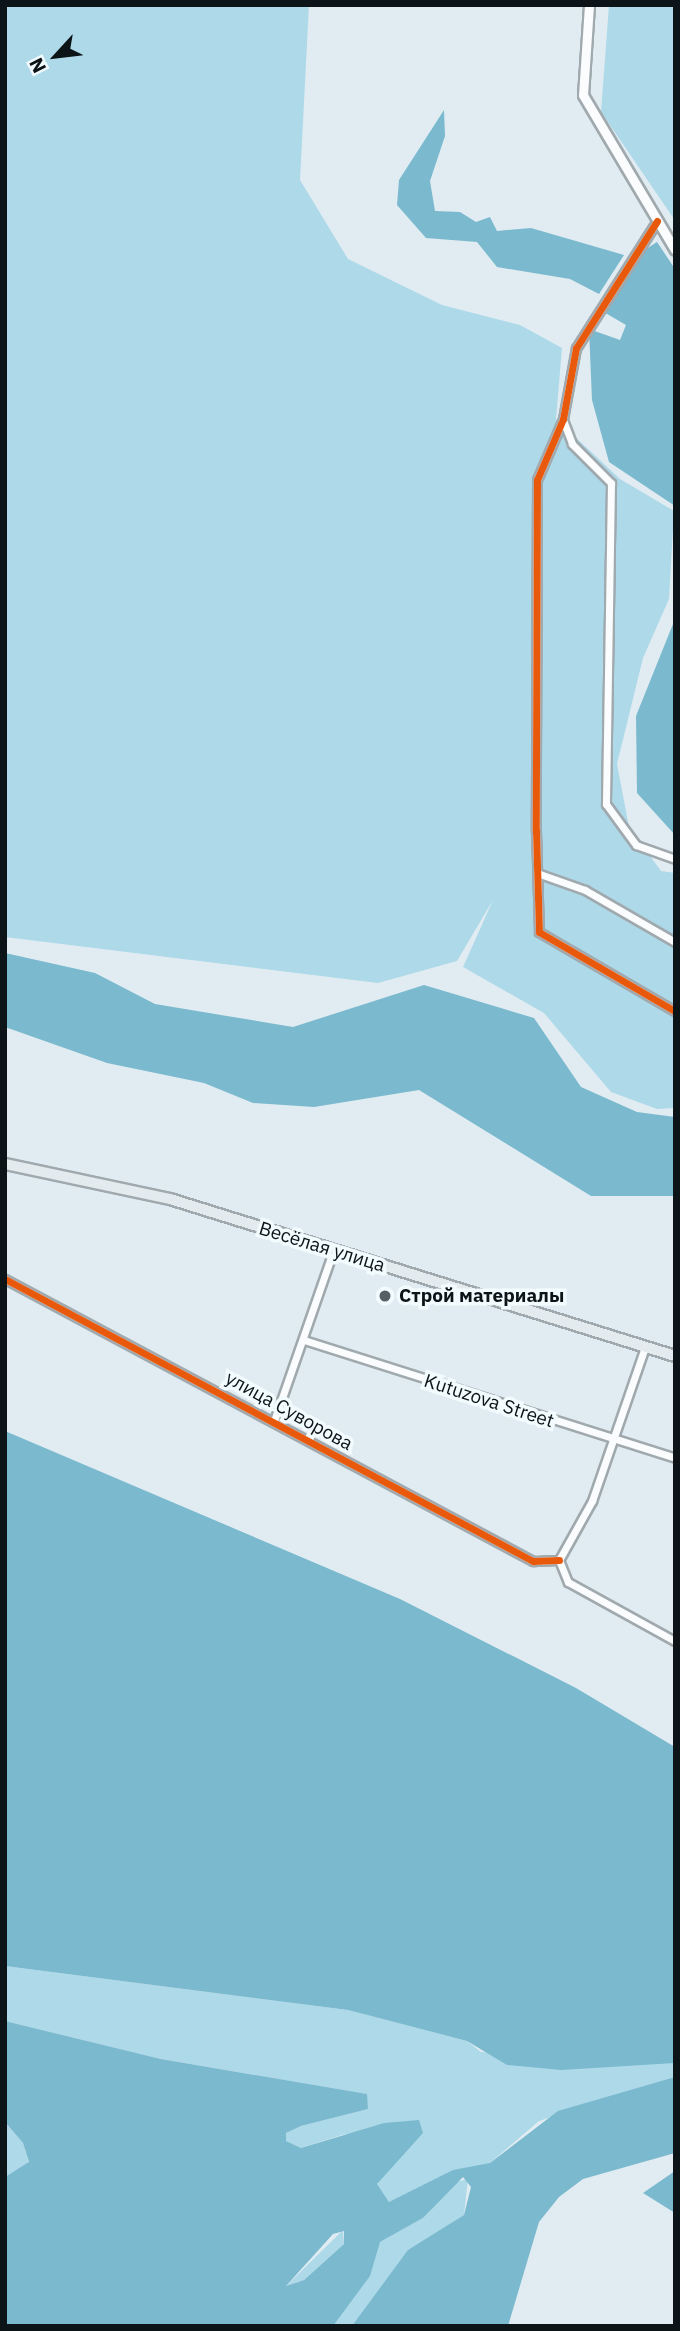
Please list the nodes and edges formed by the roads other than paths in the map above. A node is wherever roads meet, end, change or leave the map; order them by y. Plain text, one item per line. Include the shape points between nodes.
1 (589, 5) edge
2 (657, 221) junction
3 (675, 250) edge
4 (562, 419) junction
5 (675, 859) edge
6 (537, 873) junction
7 (675, 942) edge
8 (675, 1011) edge
9 (5, 1164) edge
10 (333, 1251) junction
11 (5, 1279) edge
12 (304, 1340) junction
13 (645, 1347) junction
14 (675, 1356) edge
15 (275, 1418) junction
16 (615, 1442) junction
17 (675, 1458) edge
18 (559, 1560) junction
19 (675, 1641) edge

1 - 2 street via 584,100
2 - 3 street
2 - 4 street via 576,348
4 - 5 street via 572,444 611,483 606,804 636,845
4 - 6 street via 537,480
6 - 7 street via 585,890
6 - 8 street via 539,932
9 - 10 main road, Весёлая улица via 170,1199
10 - 12 street
10 - 13 main road, Весёлая улица
11 - 15 street, улица Суворова
12 - 15 street
12 - 16 street, Kutuzova Street
13 - 14 main road, Весёлая улица
13 - 16 street
15 - 18 street, улица Суворова via 533,1561
16 - 17 street, Kutuzova Street
16 - 18 street via 592,1501
18 - 19 street via 568,1582

